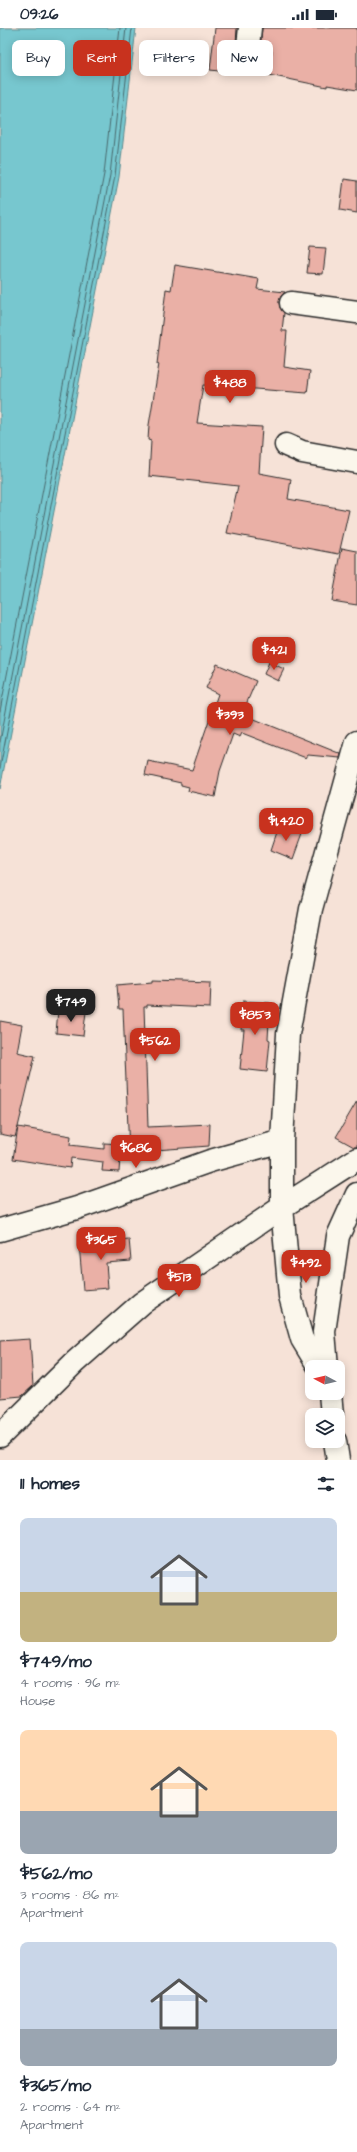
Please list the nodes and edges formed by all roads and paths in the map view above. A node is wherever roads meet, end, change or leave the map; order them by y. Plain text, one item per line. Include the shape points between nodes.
1 (250, 28) edge
2 (249, 40) edge
3 (291, 303) dead end
4 (357, 312) edge
5 (286, 446) dead end
6 (357, 462) edge
7 (357, 742) edge
8 (282, 1141) junction
9 (357, 1159) edge
10 (357, 1194) edge
11 (282, 1207) junction
12 (0, 1230) edge
13 (315, 1360) edge
14 (326, 1360) edge
15 (0, 1436) edge
16 (336, 1448) edge
17 (338, 1460) edge

1 - 2 street
3 - 4 street
5 - 6 street via 302,452
7 - 8 street via 310,917 288,1034
8 - 11 street
8 - 12 street via 210,1160 77,1208
9 - 11 street
10 - 14 street via 338,1236 324,1332
11 - 13 street via 290,1296 302,1339
11 - 15 street via 142,1303 75,1362
16 - 17 street

